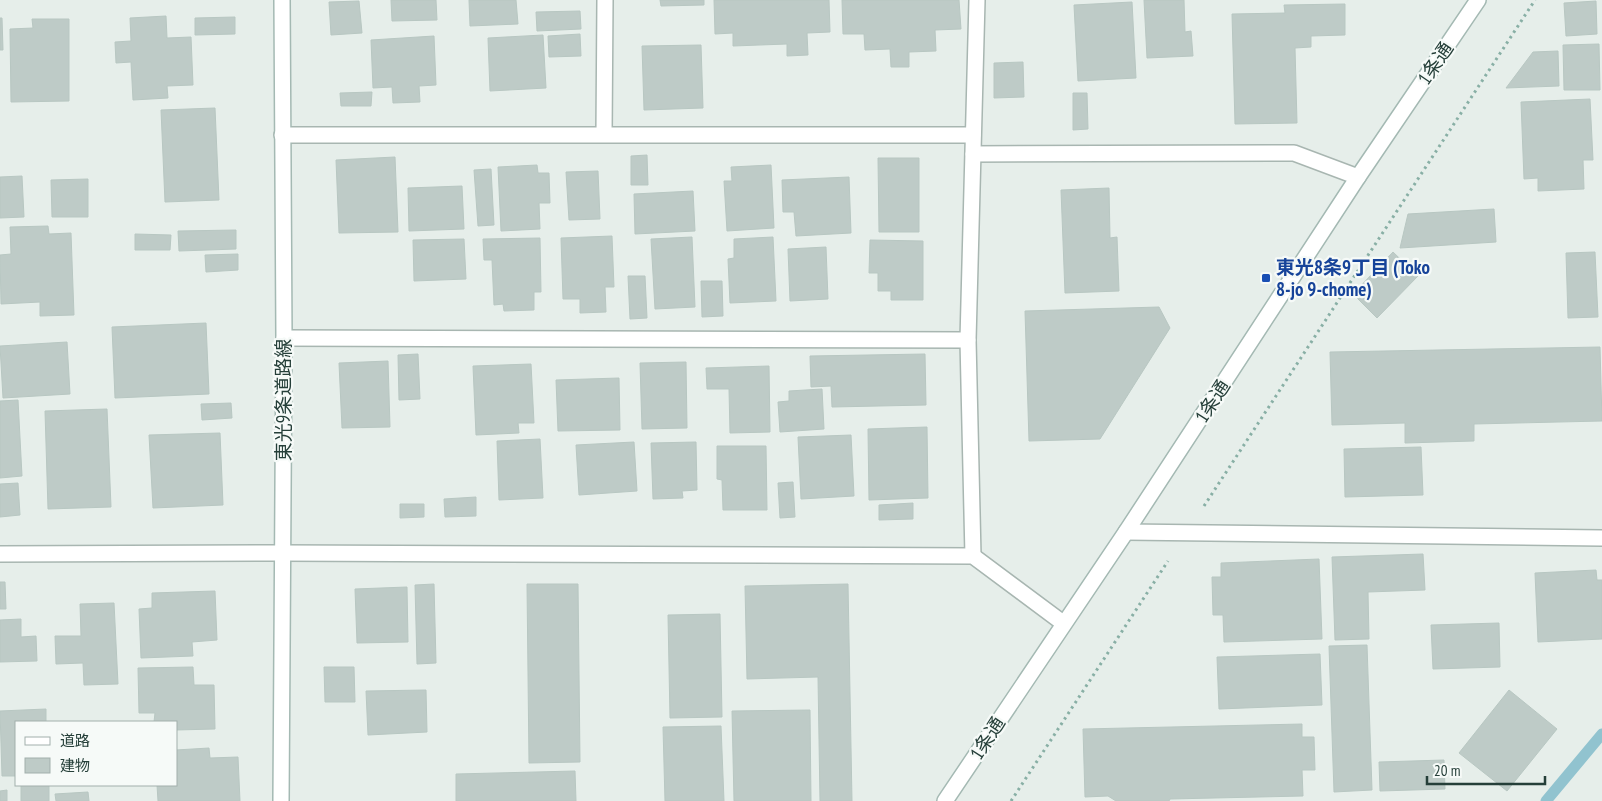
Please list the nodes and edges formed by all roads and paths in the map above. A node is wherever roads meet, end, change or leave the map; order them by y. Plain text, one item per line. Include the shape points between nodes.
1 (282, 0) edge
2 (605, 0) edge
3 (977, 0) edge
4 (1478, 0) edge
5 (1535, 0) edge
6 (604, 134) junction
7 (973, 135) junction
8 (282, 136) junction
9 (973, 154) junction
10 (1358, 177) junction
11 (284, 338) junction
12 (968, 340) junction
13 (1126, 532) junction
14 (1186, 533) junction
15 (1602, 538) edge
16 (282, 553) junction
17 (0, 554) edge
18 (973, 556) junction
19 (1063, 623) junction
20 (281, 801) edge
21 (945, 801) edge
22 (1010, 801) edge

1 - 8 street, 東光9条道路線
2 - 6 street
3 - 7 street
4 - 10 street, 1条通
5 - 14 path
6 - 7 street
6 - 8 street
7 - 9 street
8 - 11 street, 東光9条道路線
9 - 10 street via 1294,153
9 - 12 street
10 - 13 street, 1条通
11 - 12 street
11 - 16 street, 東光9条道路線
12 - 18 street
13 - 14 street
13 - 19 street, 1条通
14 - 15 street
14 - 22 path
16 - 17 street
16 - 18 street
16 - 20 street, 東光9条道路線
18 - 19 street
19 - 21 street, 1条通

